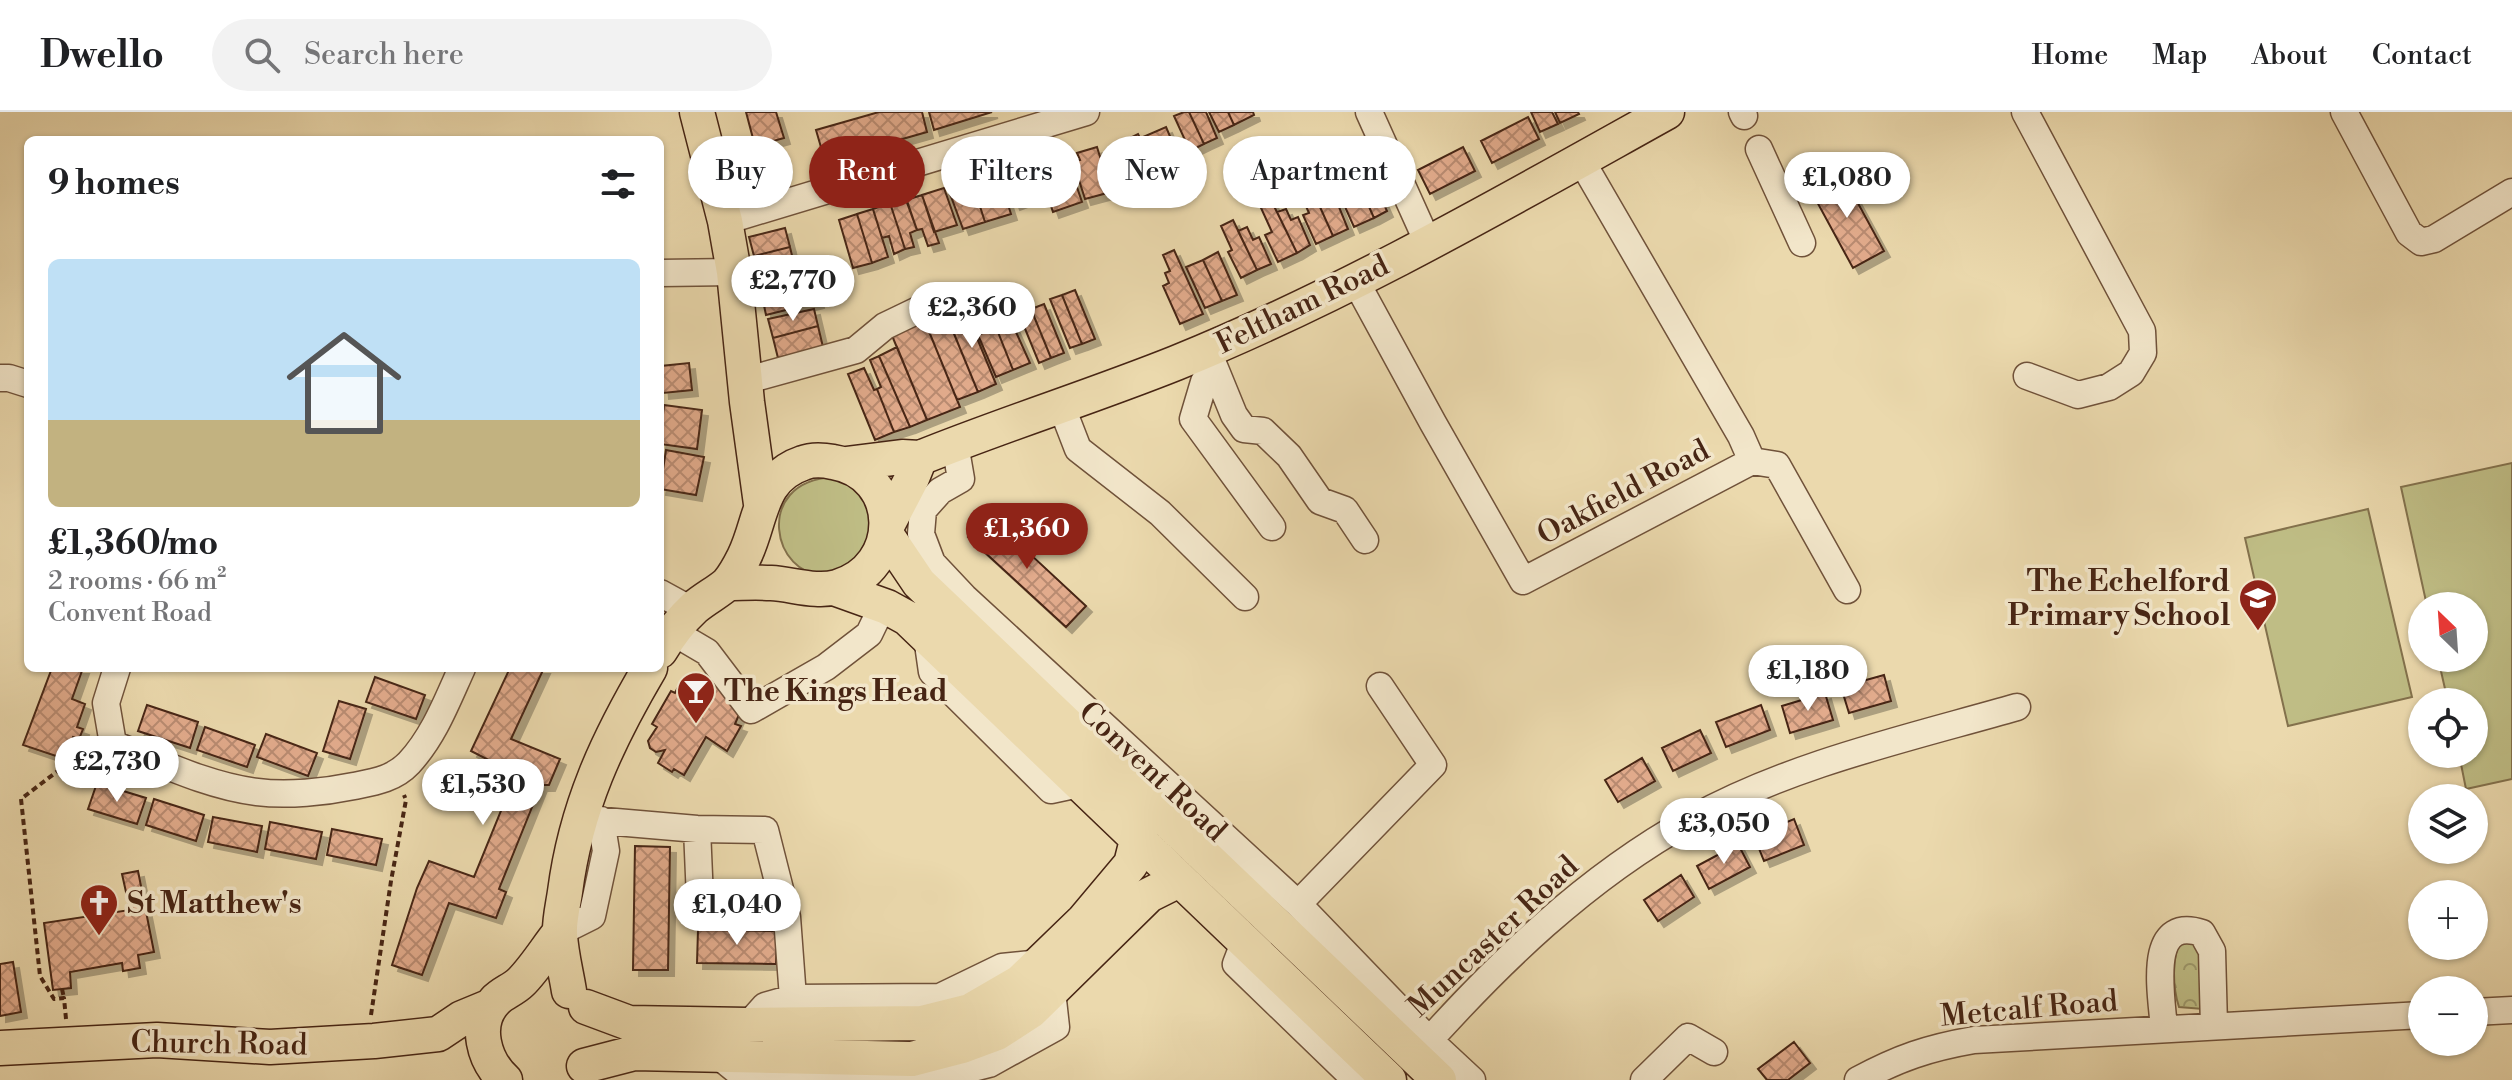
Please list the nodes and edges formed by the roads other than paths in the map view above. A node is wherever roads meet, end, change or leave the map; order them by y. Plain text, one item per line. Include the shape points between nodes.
1 (697, 112) edge
2 (1086, 112) edge
3 (1369, 112) edge
4 (1667, 112) edge
5 (2025, 112) edge
6 (2344, 112) edge
7 (1759, 149) dead end
8 (1581, 160) junction
9 (2512, 192) edge
10 (725, 221) junction
11 (1428, 243) junction
12 (1802, 243) dead end
13 (734, 272) junction
14 (664, 273) edge
15 (1355, 280) junction
16 (937, 301) dead end
17 (1210, 358) junction
18 (2027, 376) dead end
19 (0, 378) edge
20 (24, 383) edge
21 (746, 391) junction
22 (1061, 405) junction
23 (955, 444) junction
24 (920, 458) junction
25 (1752, 461) junction
26 (802, 463) junction
27 (846, 464) junction
28 (759, 514) junction
29 (1272, 527) dead end
30 (887, 529) junction
31 (1365, 540) dead end
32 (728, 583) junction
33 (799, 585) junction
34 (834, 588) junction
35 (1847, 590) dead end
36 (1245, 597) dead end
37 (664, 603) edge
38 (883, 605) junction
39 (948, 616) junction
40 (675, 631) edge
41 (116, 672) edge
42 (460, 672) edge
43 (648, 672) edge
44 (1380, 686) dead end
45 (2017, 707) dead end
46 (591, 820) junction
47 (697, 829) junction
48 (1137, 840) junction
49 (1179, 880) junction
50 (782, 899) junction
51 (1298, 904) junction
52 (560, 932) junction
53 (1244, 943) junction
54 (1046, 977) junction
55 (520, 983) junction
56 (793, 998) junction
57 (578, 999) junction
58 (491, 1006) junction
59 (2512, 1010) edge
60 (2488, 1011) edge
61 (2408, 1016) edge
62 (748, 1025) junction
63 (2214, 1026) junction
64 (2164, 1029) junction
65 (438, 1034) junction
66 (0, 1048) edge
67 (1422, 1048) junction
68 (1714, 1052) dead end
69 (715, 1053) junction
70 (496, 1069) edge
71 (992, 1072) edge
72 (577, 1073) edge
73 (1356, 1080) edge
74 (1389, 1080) edge
75 (1439, 1080) edge
76 (1472, 1080) edge
77 (1644, 1080) edge
78 (1858, 1080) edge

1 - 10 main road
2 - 10 street
3 - 11 street
4 - 8 main road, Feltham Road
5 - 18 street via 2142,331 2143,353 2131,373 2109,387 2078,395
6 - 9 street via 2409,233 2421,242
7 - 12 street
8 - 11 main road, Feltham Road
8 - 25 street, Oakfield Road
10 - 13 main road
11 - 15 main road, Feltham Road
13 - 14 street
13 - 21 main road
15 - 17 main road, Feltham Road
15 - 25 street, Oakfield Road via 1523,581
16 - 21 street via 885,326 856,350
17 - 22 main road, Feltham Road
17 - 29 street via 1193,419
17 - 31 street via 1244,429 1263,431 1289,456 1320,501 1345,510
19 - 20 street
21 - 26 main road via 779,443
21 - 28 main road
22 - 23 main road, Feltham Road
22 - 36 street via 1078,449 1160,513
23 - 24 main road, Feltham Road
23 - 39 street, Convent Road via 961,479 923,510 921,534
24 - 27 main road, Feltham Road
24 - 30 main road
25 - 35 street via 1777,465
26 - 27 main road
26 - 28 main road via 774,481
27 - 30 main road via 878,490
28 - 32 main road
28 - 33 main road via 758,536 766,557
30 - 34 main road via 875,563 854,582
30 - 39 main road, Convent Road via 919,583
32 - 33 main road
32 - 40 main road
33 - 34 main road
34 - 38 main road, Convent Road
37 - 40 street
38 - 39 main road, Convent Road via 907,618
38 - 40 street via 869,634 826,667 751,710 707,652
39 - 48 main road, Convent Road via 1079,784
39 - 51 street, Convent Road
39 - 67 main road, Convent Road via 1189,842
41 - 42 street via 95,755 258,792 328,792 382,780 408,764 431,735
43 - 46 main road via 594,775
44 - 51 street via 1433,765
45 - 67 street, Muncaster Road via 1856,753 1692,818 1612,869 1550,919
46 - 47 street
46 - 52 main road via 569,863
47 - 50 street via 765,830
47 - 50 street via 700,899
48 - 49 main road, Convent Road
48 - 54 main road via 1131,864
49 - 53 main road, Convent Road
49 - 54 main road via 1149,895
50 - 56 street
51 - 67 street, Convent Road
52 - 55 main road, Church Road
52 - 57 main road
53 - 73 street via 1236,964
53 - 74 main road, Convent Road
54 - 56 street via 1002,967 940,997
54 - 62 main road via 1020,982 970,1011 922,1023
54 - 69 main road via 1031,1011 997,1033 912,1059
54 - 71 street via 1056,1027
55 - 57 main road via 561,985
55 - 58 main road, Church Road
56 - 62 street via 765,1006
57 - 62 main road via 629,1023
57 - 72 main road via 593,1030 592,1048
58 - 65 main road, Church Road
58 - 70 main road via 483,1046
59 - 60 street
61 - 63 street, Metcalf Road
63 - 64 street, Metcalf Road
63 - 64 street, Metcalf Road via 2212,951 2202,933 2190,929 2176,931 2164,943
64 - 78 street, Metcalf Road via 1974,1040 1933,1047
65 - 66 main road, Church Road via 270,1047 157,1040
65 - 70 main road
67 - 75 main road, Convent Road
67 - 76 street, Convent Road
68 - 77 street via 1688,1037
69 - 71 street via 746,1078 924,1080
69 - 72 main road via 634,1053

